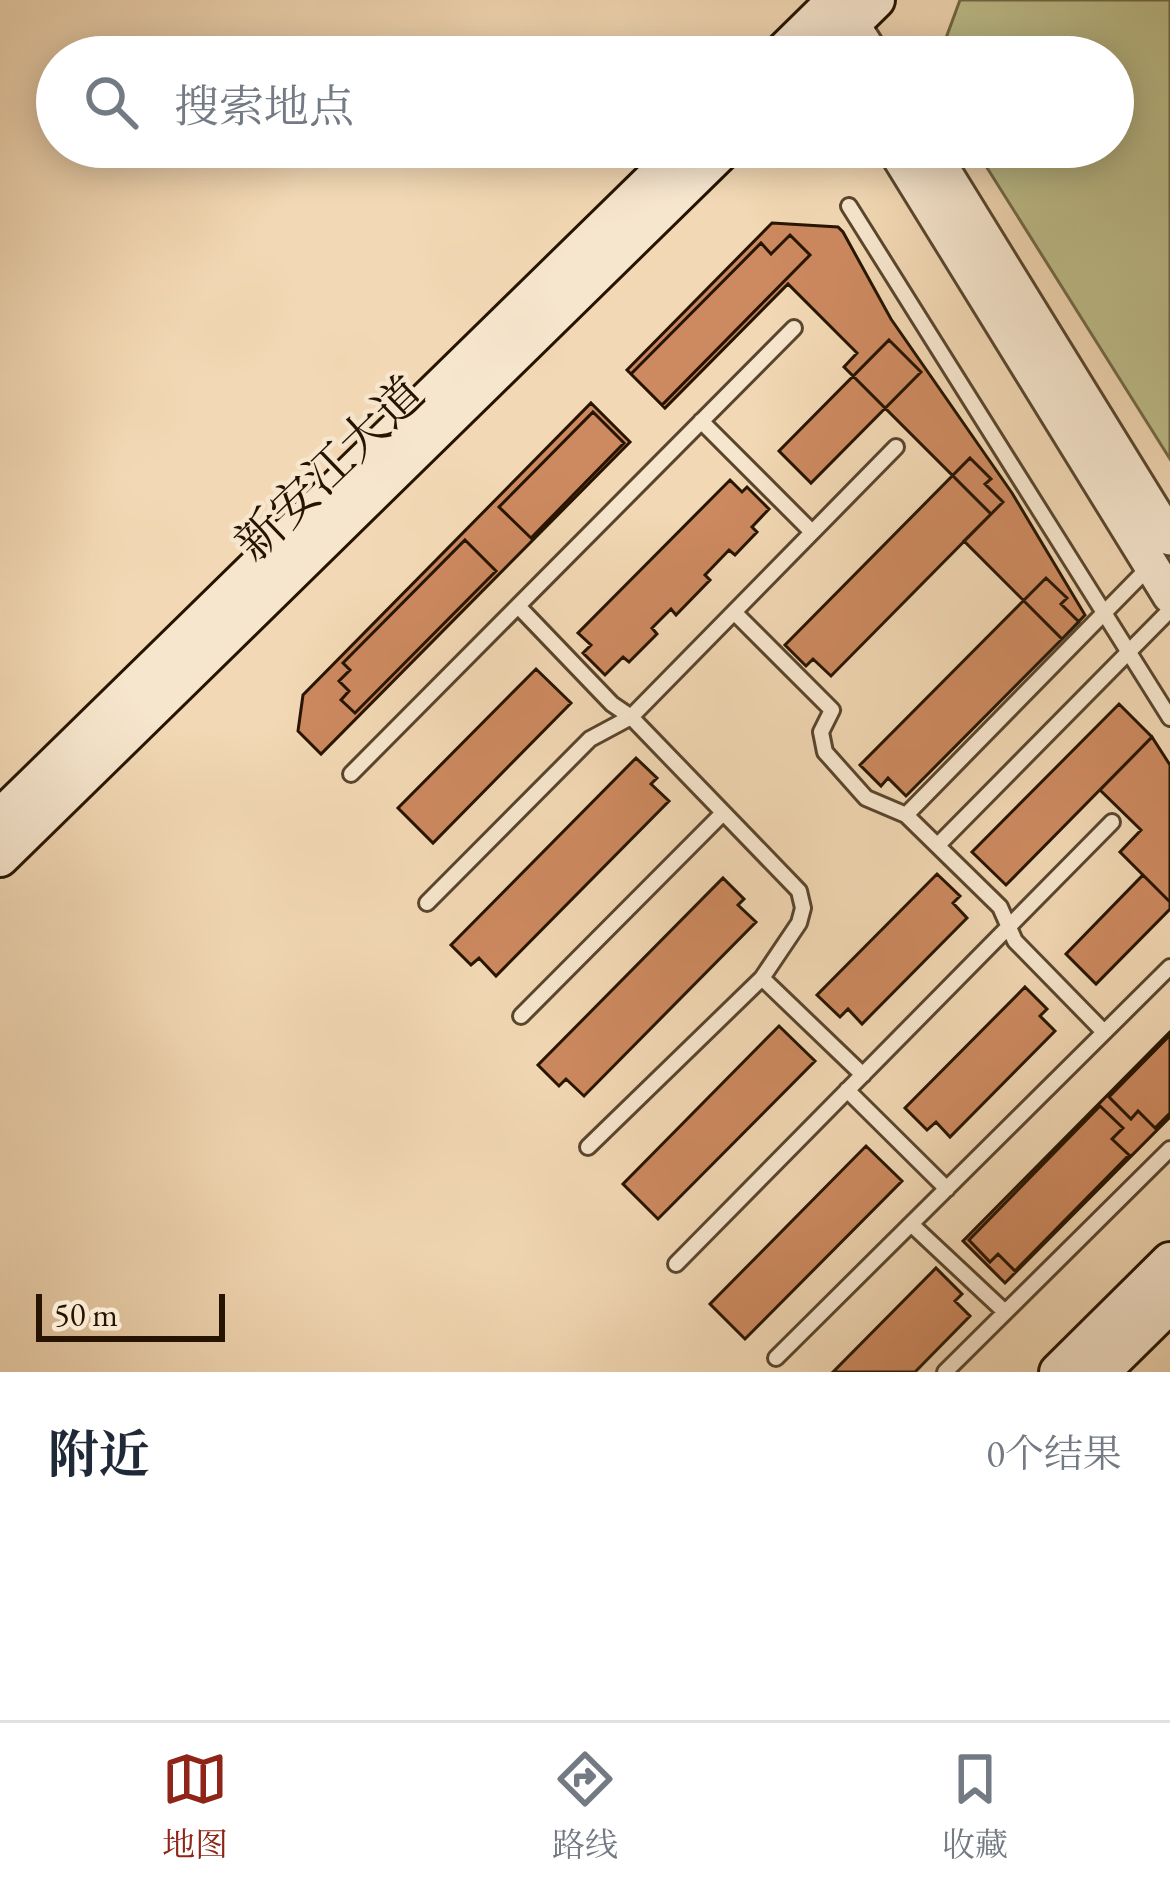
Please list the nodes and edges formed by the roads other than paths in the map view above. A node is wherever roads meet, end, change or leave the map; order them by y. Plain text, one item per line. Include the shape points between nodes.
1 (665, 168) edge
2 (705, 168) edge
3 (907, 168) edge
4 (941, 168) edge
5 (848, 206) dead end
6 (794, 328) dead end
7 (701, 422) junction
8 (896, 447) dead end
9 (812, 532) junction
10 (1161, 551) edge
11 (1170, 596) edge
12 (518, 606) junction
13 (1170, 610) edge
14 (734, 611) junction
15 (1105, 612) junction
16 (1130, 650) junction
17 (631, 717) junction
18 (1170, 718) edge
19 (351, 774) dead end
20 (723, 813) junction
21 (907, 815) junction
22 (0, 818) edge
23 (1112, 822) dead end
24 (938, 845) junction
25 (0, 858) edge
26 (428, 903) dead end
27 (1009, 926) junction
28 (1170, 967) edge
29 (762, 978) junction
30 (521, 1016) dead end
31 (1105, 1032) junction
32 (863, 1075) junction
33 (847, 1090) junction
34 (588, 1147) dead end
35 (1170, 1149) edge
36 (946, 1189) junction
37 (911, 1224) junction
38 (1170, 1262) edge
39 (676, 1264) dead end
40 (1170, 1304) edge
41 (1005, 1312) junction
42 (776, 1358) dead end
43 (945, 1372) edge
44 (1058, 1372) edge
45 (1101, 1372) edge

1 - 22 main road, 新安江大道
2 - 25 main road, 新安江大道
3 - 10 street
4 - 10 street
5 - 15 lane
6 - 7 lane
7 - 9 lane
7 - 12 lane
8 - 9 lane
9 - 14 lane
10 - 11 street
10 - 15 lane
12 - 17 lane
12 - 19 lane
13 - 16 lane
14 - 17 lane
14 - 21 lane via 832,710 821,732 825,752 866,798
15 - 16 lane
15 - 21 lane
16 - 18 lane
16 - 24 lane
17 - 20 lane
17 - 26 lane via 590,740
20 - 29 lane via 802,899 799,923
20 - 30 lane
21 - 24 lane
23 - 27 lane
24 - 27 lane
27 - 31 lane
27 - 32 lane
28 - 31 lane
29 - 32 lane
29 - 34 lane
31 - 36 lane
32 - 33 lane
33 - 36 lane
33 - 39 lane
35 - 41 lane
36 - 37 lane
37 - 41 lane
37 - 42 lane
38 - 44 main road
40 - 45 main road
41 - 43 lane

